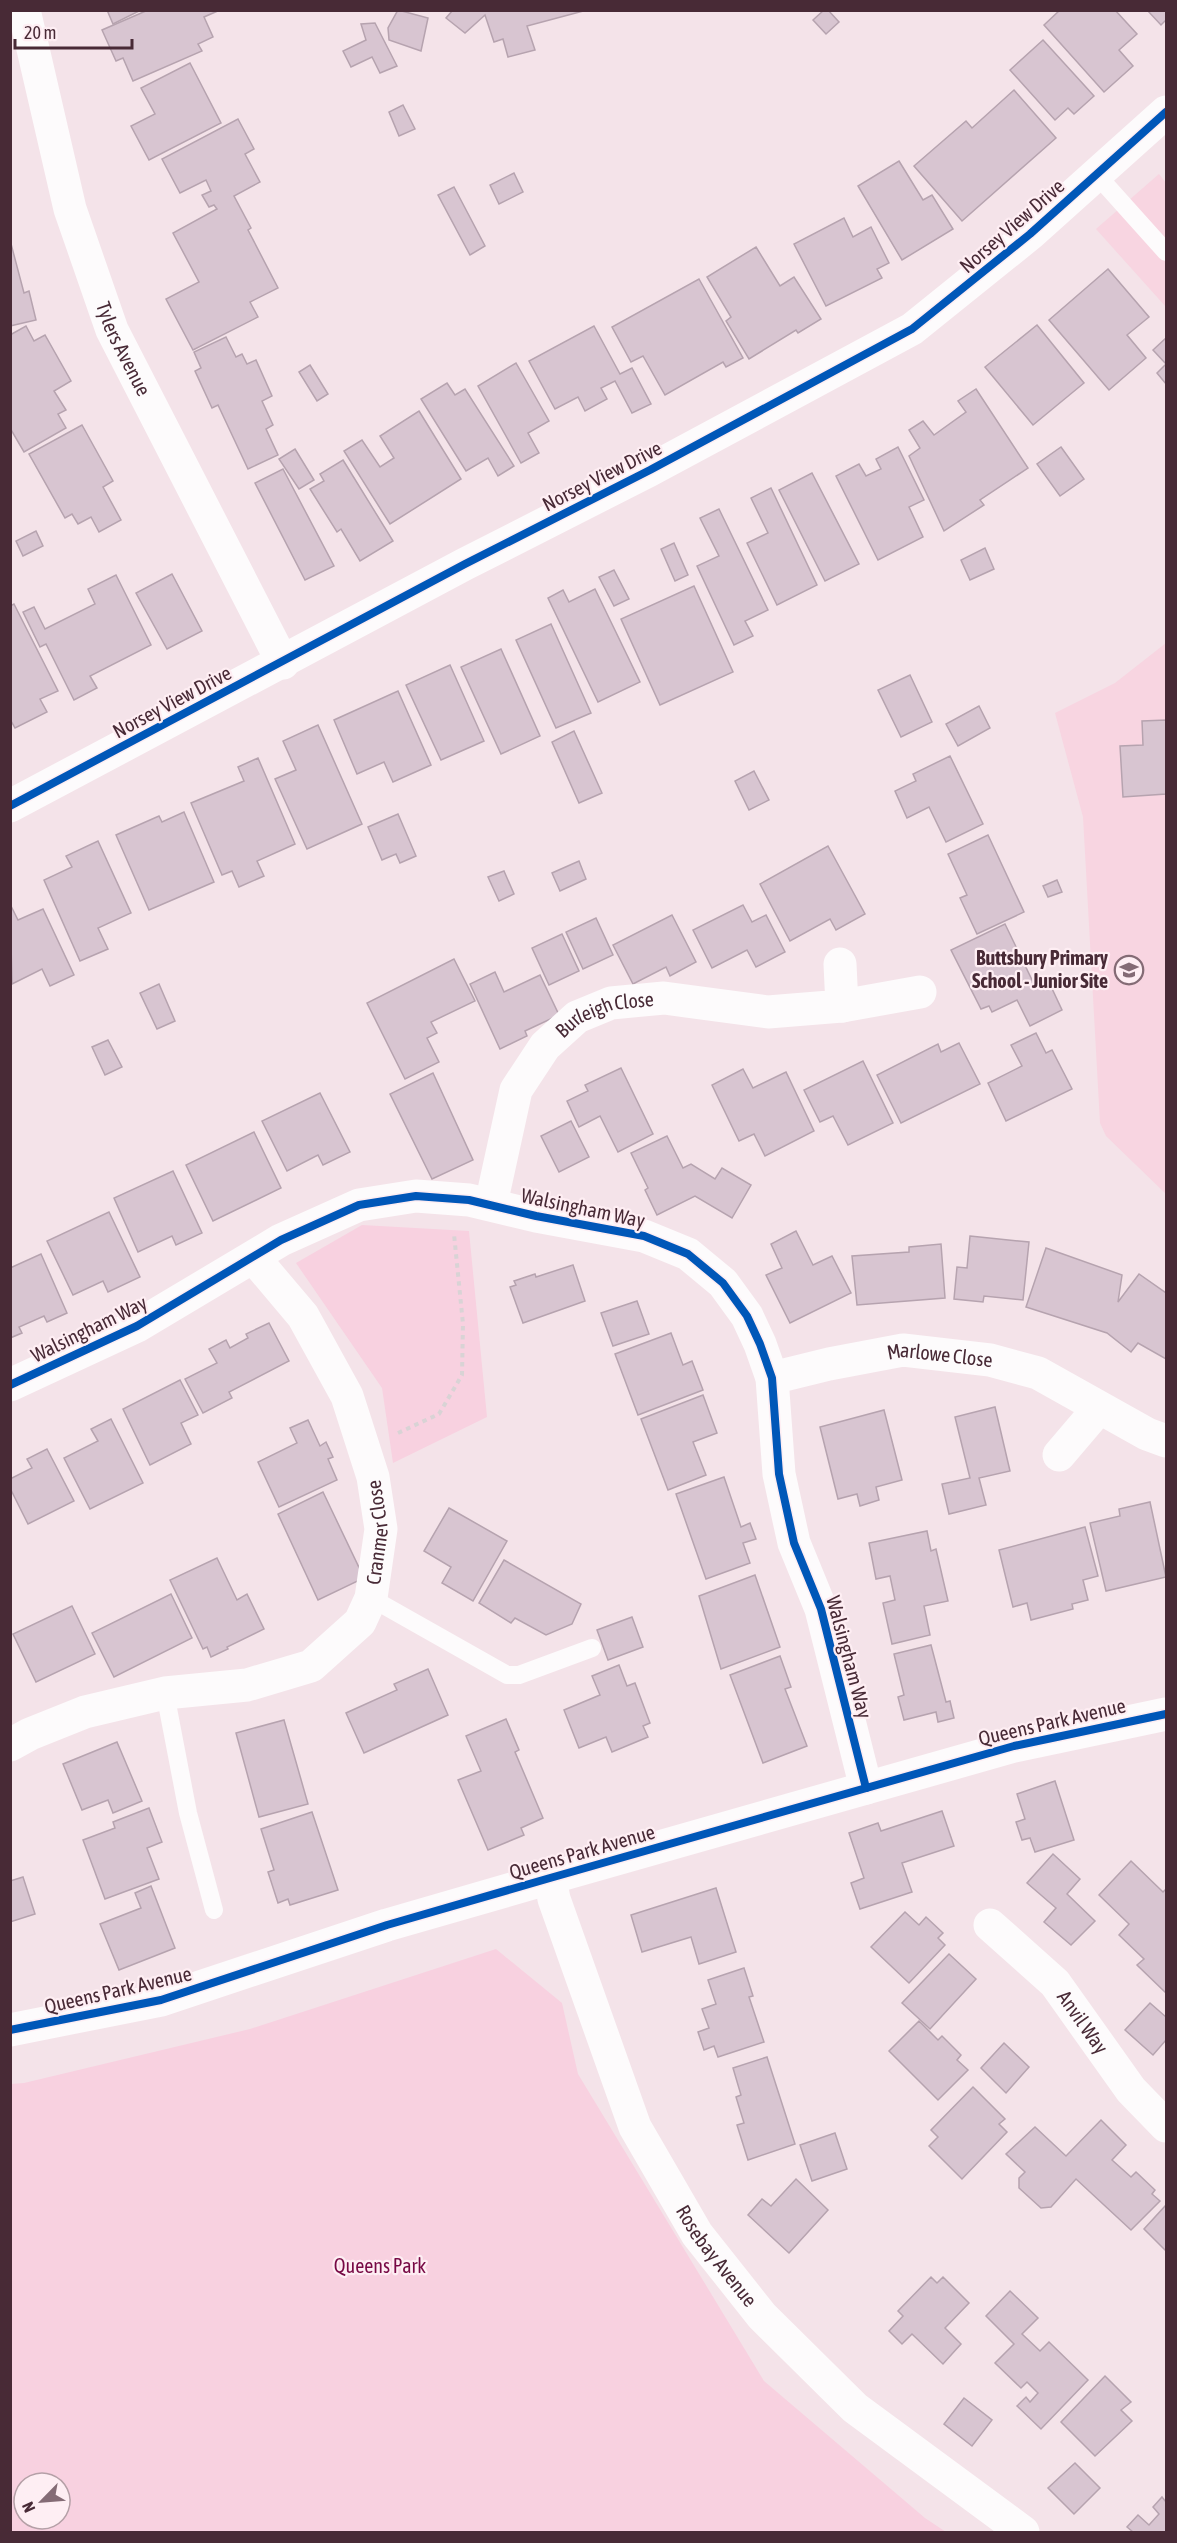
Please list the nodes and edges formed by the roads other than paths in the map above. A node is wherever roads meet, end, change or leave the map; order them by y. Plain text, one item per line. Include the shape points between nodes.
1 (24, 10) edge
2 (1167, 112) edge
3 (1096, 174) junction
4 (1167, 252) edge
5 (283, 663) junction
6 (10, 806) edge
7 (840, 964) dead end
8 (920, 992) dead end
9 (842, 1006) junction
10 (491, 1204) junction
11 (254, 1258) junction
12 (772, 1378) junction
13 (10, 1385) edge
14 (1099, 1408) junction
15 (1167, 1441) edge
16 (1059, 1455) dead end
17 (371, 1598) junction
18 (592, 1648) dead end
19 (165, 1693) junction
20 (1167, 1714) edge
21 (10, 1745) edge
22 (866, 1788) junction
23 (550, 1878) junction
24 (214, 1910) dead end
25 (990, 1925) dead end
26 (10, 2030) edge
27 (1167, 2126) edge
28 (1023, 2532) edge

1 - 5 street, Tylers Avenue via 70,209 112,330
2 - 3 street, Norsey View Drive
3 - 4 lane
3 - 5 street, Norsey View Drive via 1030,234 912,329
5 - 6 street, Norsey View Drive
7 - 9 street
8 - 9 street, Burleigh Close
9 - 10 street, Burleigh Close via 768,1012 664,998 611,1003 576,1017 545,1046 516,1090
10 - 11 street, Walsingham Way via 416,1196 359,1205 281,1240
10 - 12 street, Walsingham Way via 644,1236 688,1254 723,1283 747,1316
11 - 13 street, Walsingham Way via 137,1326
11 - 17 street, Cranmer Close via 303,1316 347,1396 373,1477 381,1529
12 - 14 street, Marlowe Close via 903,1350 990,1360 1038,1372
12 - 22 street, Walsingham Way via 779,1474 794,1543 821,1609
14 - 15 street, Marlowe Close
14 - 16 street
17 - 18 lane via 507,1675 519,1675
17 - 19 street, Cranmer Close via 360,1622 311,1666 247,1685
19 - 21 street, Cranmer Close via 85,1712
19 - 24 lane via 188,1813
20 - 22 street, Queens Park Avenue via 1014,1746
22 - 23 street, Queens Park Avenue
23 - 26 street, Queens Park Avenue via 387,1925 161,2000
23 - 28 street, Rosebay Avenue via 635,2127 697,2234 762,2316 855,2408
25 - 27 street, Anvil Way via 1055,1983 1131,2090

